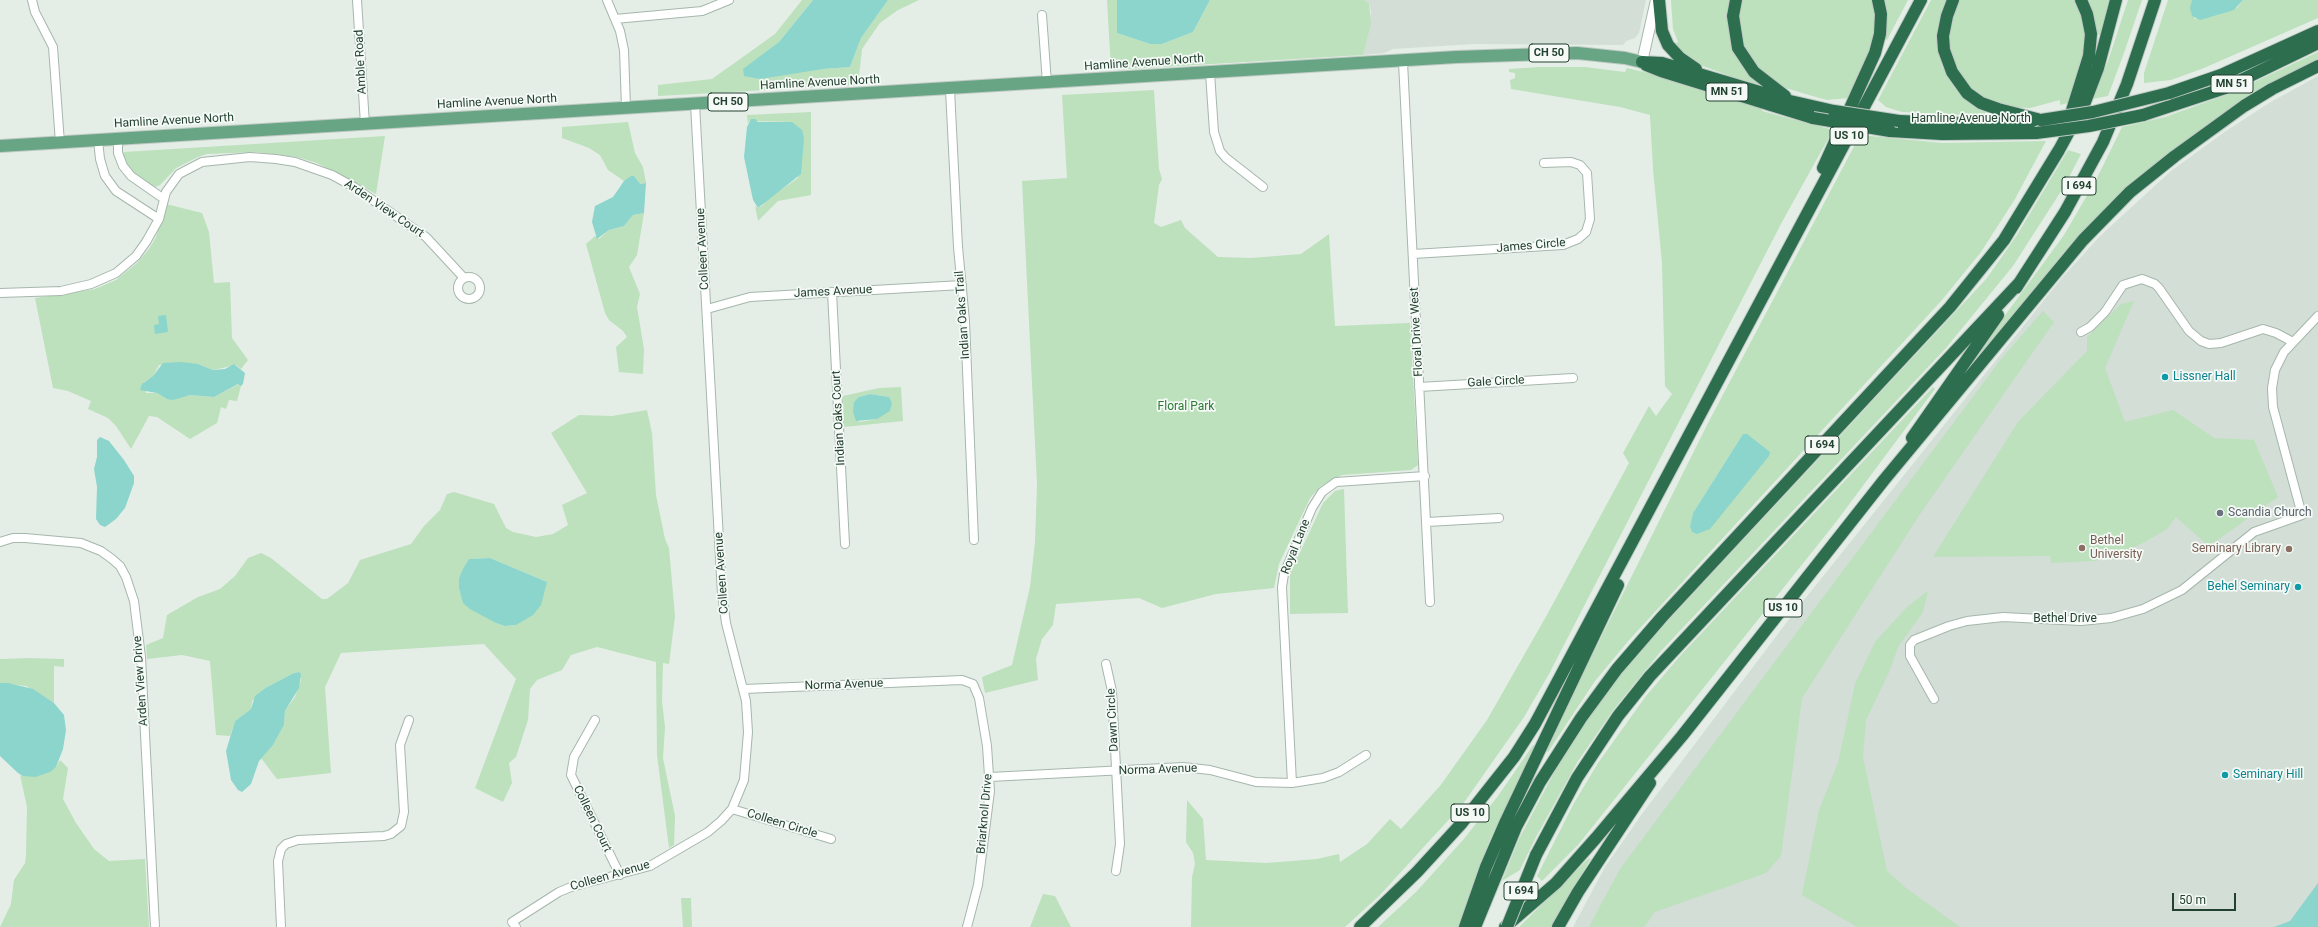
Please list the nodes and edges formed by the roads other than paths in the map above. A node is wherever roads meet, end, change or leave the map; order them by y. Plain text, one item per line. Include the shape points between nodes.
1 (32, 0) edge
2 (357, 0) edge
3 (607, 0) edge
4 (730, 0) edge
5 (1657, 0) edge
6 (1736, 0) edge
7 (1878, 0) edge
8 (1921, 0) edge
9 (1953, 0) edge
10 (2081, 0) edge
11 (2116, 0) edge
12 (2155, 0) edge
13 (1042, 15) dead end
14 (615, 19) junction
15 (2318, 31) edge
16 (2318, 43) edge
17 (1403, 62) junction
18 (1642, 62) junction
19 (2318, 66) edge
20 (1210, 73) junction
21 (1705, 75) junction
22 (1047, 83) junction
23 (950, 90) junction
24 (1790, 101) junction
25 (695, 104) junction
26 (626, 108) junction
27 (2040, 120) junction
28 (364, 124) junction
29 (118, 139) junction
30 (98, 140) junction
31 (60, 143) junction
32 (0, 146) edge
33 (2059, 150) junction
34 (1544, 164) dead end
35 (1264, 187) dead end
36 (164, 199) junction
37 (158, 218) junction
38 (1413, 254) junction
39 (1777, 271) junction
40 (464, 278) dead end
41 (2020, 282) junction
42 (962, 285) junction
43 (832, 292) junction
44 (0, 293) edge
45 (707, 309) junction
46 (2318, 316) edge
47 (2081, 332) dead end
48 (2292, 342) junction
49 (1573, 378) dead end
50 (1419, 386) junction
51 (1683, 445) junction
52 (1425, 476) junction
53 (1884, 480) junction
54 (1499, 518) dead end
55 (1427, 522) junction
56 (974, 540) dead end
57 (0, 542) edge
58 (845, 544) dead end
59 (1430, 602) dead end
60 (1106, 664) dead end
61 (968, 680) joint
62 (744, 689) junction
63 (1934, 699) dead end
64 (409, 720) dead end
65 (596, 720) dead end
66 (1682, 736) junction
67 (1366, 755) dead end
68 (1116, 771) junction
69 (990, 777) junction
70 (1292, 783) junction
71 (732, 809) junction
72 (831, 839) dead end
73 (1491, 869) junction
74 (1116, 871) dead end
75 (620, 875) junction
76 (514, 924) edge
77 (155, 927) edge
78 (281, 927) edge
79 (967, 927) edge
80 (1360, 927) edge
81 (1465, 927) edge
82 (1475, 927) edge
83 (1506, 927) edge
84 (1558, 927) edge

1 - 31 street via 35,12 53,46
2 - 28 street, Amble Road
3 - 14 street
4 - 14 street via 702,11
5 - 18 street
5 - 21 highway via 1662,31 1668,45 1680,58
6 - 24 highway via 1733,16 1738,48 1754,72
7 - 39 highway via 1881,14 1880,34 1875,53
8 - 39 highway, US 10
9 - 27 highway via 1944,36 1947,62 1952,72 1968,93 1981,102
10 - 33 highway via 2091,34 2089,56
11 - 33 highway, I 694 via 2098,68 2085,102
12 - 41 highway, I 694 via 2127,84 2103,142 2065,212
13 - 22 street
14 - 26 street via 624,50
15 - 27 highway, Hamline Avenue North / MN 51, bridge via 2221,75 2169,93 2093,112
16 - 18 highway, Hamline Avenue North / MN 51, bridge via 2224,88 2143,114 2089,126 2036,133 1948,135 1890,131 1813,118 1660,71
17 - 18 main road, Hamline Avenue North / CH 50 via 1456,57 1563,53 1625,58
17 - 20 main road, Hamline Avenue North / CH 50
17 - 38 street, Floral Drive West
18 - 21 highway, Hamline Avenue North / MN 51 via 1662,63
19 - 53 highway via 2244,106 2130,192 2060,267
20 - 22 main road, Hamline Avenue North / CH 50
20 - 35 street via 1214,132 1218,147 1226,158
21 - 24 highway, Hamline Avenue North / MN 51
22 - 23 main road, Hamline Avenue North / CH 50
23 - 25 main road, Hamline Avenue North / CH 50
23 - 42 street, Indian Oaks Trail
24 - 27 highway, Hamline Avenue North / MN 51, bridge via 1899,121 1981,124
25 - 26 main road, Hamline Avenue North / CH 50
25 - 45 street, Colleen Avenue
26 - 28 main road, Hamline Avenue North / CH 50
28 - 29 main road, Hamline Avenue North / CH 50
29 - 30 main road, Hamline Avenue North / CH 50
29 - 36 street via 118,153 123,166 131,176
30 - 31 main road, Hamline Avenue North / CH 50
30 - 37 street via 105,176 116,191
31 - 32 main road, Hamline Avenue North / CH 50
33 - 73 highway, I 694 via 2004,240 1950,307 1617,669 1581,718 1540,782
34 - 38 street, James Circle via 1572,162 1580,165 1587,173 1590,219 1586,232 1578,240 1563,245
36 - 37 street, Arden View Court
36 - 40 street, Arden View Court via 179,174 202,162 257,157 295,162 332,175 389,210 426,237
37 - 44 street via 136,256 125,267 104,279 61,291
38 - 50 street, Floral Drive West
39 - 51 highway, US 10
41 - 53 highway, US 10
41 - 83 highway, I 694, bridge via 1650,676 1618,716 1577,778 1536,855
42 - 43 street, James Avenue
42 - 56 street, Indian Oaks Trail
43 - 45 street, James Avenue via 750,297
43 - 58 street, Indian Oaks Court
45 - 62 street, Colleen Avenue via 722,594 726,622
46 - 48 street, Bethel Drive
47 - 48 street via 2105,312 2123,285 2142,279 2159,288 2189,331 2208,344 2221,343 2263,329
48 - 63 street, Bethel Drive via 2275,370 2272,397 2302,515 2254,532 2182,590 2143,609 2111,618 2081,621 2003,617 1948,626 1914,640 1910,645 1910,656
49 - 50 street, Gale Circle
50 - 52 street, Floral Drive West
51 - 73 highway
51 - 80 highway, US 10 via 1559,681 1514,757 1461,824 1417,872
52 - 55 street, Floral Drive West
52 - 70 street, Royal Lane via 1336,482 1322,492 1312,508 1284,574 1282,586
53 - 66 highway, US 10
54 - 55 street
55 - 59 street, Floral Drive West
57 - 77 street, Arden View Drive via 25,538 81,543 101,551 112,559 126,576 134,600 141,657
60 - 68 street, Dawn Circle via 1112,691
61 - 62 street, Norma Avenue
61 - 69 street, Briarknoll Drive via 973,684 978,698
62 - 71 street, Colleen Avenue via 748,717 747,767 740,793
64 - 78 street via 400,745 404,812 401,826 384,836 298,840 286,844 281,849 278,860
65 - 75 street, Colleen Court via 574,757 571,775
66 - 83 highway, US 10 via 1556,883
66 - 84 highway
67 - 70 street, Norma Avenue via 1339,772 1323,778
68 - 69 street, Norma Avenue
68 - 70 street, Norma Avenue via 1197,767 1256,782
68 - 74 street, Dawn Circle via 1120,844
69 - 79 street, Briarknoll Drive via 978,885
71 - 72 street, Colleen Circle
71 - 75 street, Colleen Avenue via 708,832 677,851 650,866
73 - 81 highway
73 - 82 highway, I 694
75 - 76 street, Colleen Avenue via 571,886

